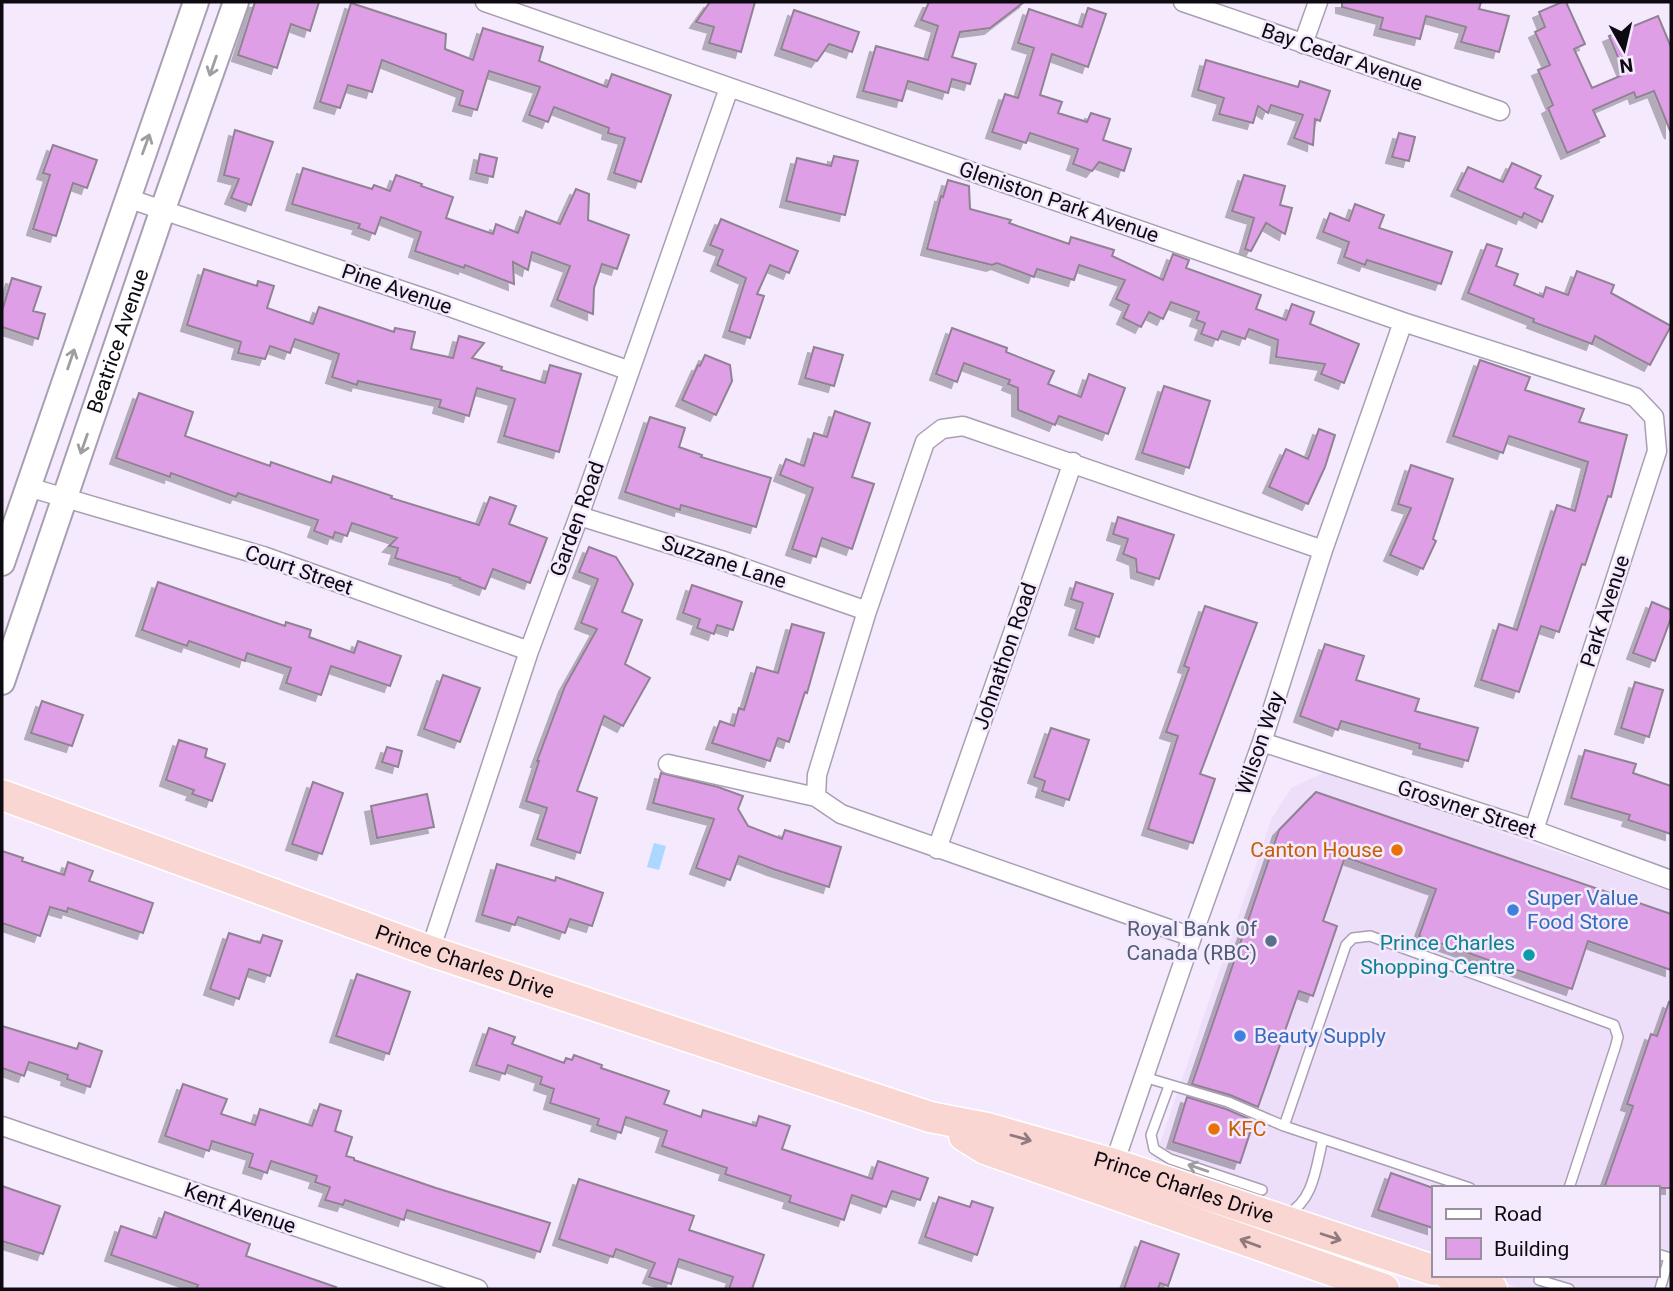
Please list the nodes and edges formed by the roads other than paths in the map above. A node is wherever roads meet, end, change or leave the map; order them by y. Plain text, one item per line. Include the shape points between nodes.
1 (196, 2) edge
2 (236, 2) edge
3 (485, 2) edge
4 (1183, 2) edge
5 (1318, 2) edge
6 (1303, 44) junction
7 (729, 88) junction
8 (1500, 111) dead end
9 (127, 198) junction
10 (163, 209) junction
11 (1403, 322) junction
12 (630, 372) junction
13 (1635, 397) joint
14 (1073, 462) junction
15 (28, 487) junction
16 (65, 497) junction
17 (579, 516) junction
18 (1323, 550) junction
19 (2, 562) edge
20 (867, 611) junction
21 (529, 651) junction
22 (2, 682) edge
23 (1262, 742) junction
24 (668, 764) dead end
25 (2, 795) edge
26 (816, 797) junction
27 (1534, 830) junction
28 (937, 849) junction
29 (1671, 880) edge
30 (1192, 937) junction
31 (430, 951) junction
32 (1144, 1077) junction
33 (1169, 1086) junction
34 (930, 1117) junction
35 (2, 1126) edge
36 (1284, 1126) junction
37 (1323, 1139) junction
38 (1114, 1164) junction
39 (1464, 1186) edge
40 (1570, 1186) edge
41 (1265, 1203) junction
42 (1670, 1258) edge
43 (1432, 1270) edge
44 (1456, 1277) edge
45 (1539, 1280) dead end
46 (478, 1289) edge
47 (1384, 1289) edge
48 (1492, 1289) edge
49 (1569, 1289) edge
50 (1660, 1289) edge

9 -> 1 main road, Beatrice Avenue
2 -> 10 main road, Beatrice Avenue
3 - 7 street, Gleniston Park Avenue
4 - 6 street, Bay Cedar Avenue
5 - 6 street
6 - 8 street, Bay Cedar Avenue
7 - 11 street, Gleniston Park Avenue
7 - 12 street, Garden Road
9 - 10 street, Pine Avenue
15 -> 9 main road, Beatrice Avenue
10 - 12 street, Pine Avenue
10 -> 16 main road, Beatrice Avenue
11 - 13 street, Gleniston Park Avenue
11 - 18 street, Wilson Way
12 - 17 street, Garden Road
13 - 27 street, Park Avenue via 1654,417 1657,451
14 - 18 street
14 - 20 street via 963,426 943,429 925,442
14 - 28 street, Johnathon Road
15 - 16 street, Court Street
15 - 19 main road, Beatrice Avenue
16 - 21 street, Court Street via 263,556
16 - 22 main road, Beatrice Avenue
17 - 20 street, Suzzane Lane
17 - 21 street, Garden Road
18 - 23 street, Wilson Way
20 - 26 street via 817,775
21 - 31 street, Garden Road
23 - 27 street, Grosvner Street
23 - 30 street, Wilson Way
24 - 26 street
25 - 31 highway, Prince Charles Drive
26 - 28 street via 841,814
27 - 29 street, Grosvner Street
28 - 30 street
30 - 32 street, Wilson Way
31 - 34 highway, Prince Charles Drive
32 - 33 lane
32 - 38 street, Wilson Way
33 - 36 lane via 1228,1101
41 -> 33 lane via 1154,1149 1152,1135
34 -> 38 highway, Prince Charles Drive
47 -> 34 highway, Prince Charles Drive via 985,1149
35 - 46 street, Kent Avenue
36 - 37 lane
36 - 40 lane via 1346,945 1353,938 1370,936 1614,1025 1615,1048
37 - 39 lane
37 - 41 lane via 1304,1203 1286,1215
38 - 41 highway, Prince Charles Drive
41 -> 43 highway, Prince Charles Drive
42 - 50 lane
44 - 48 highway
45 - 49 lane

